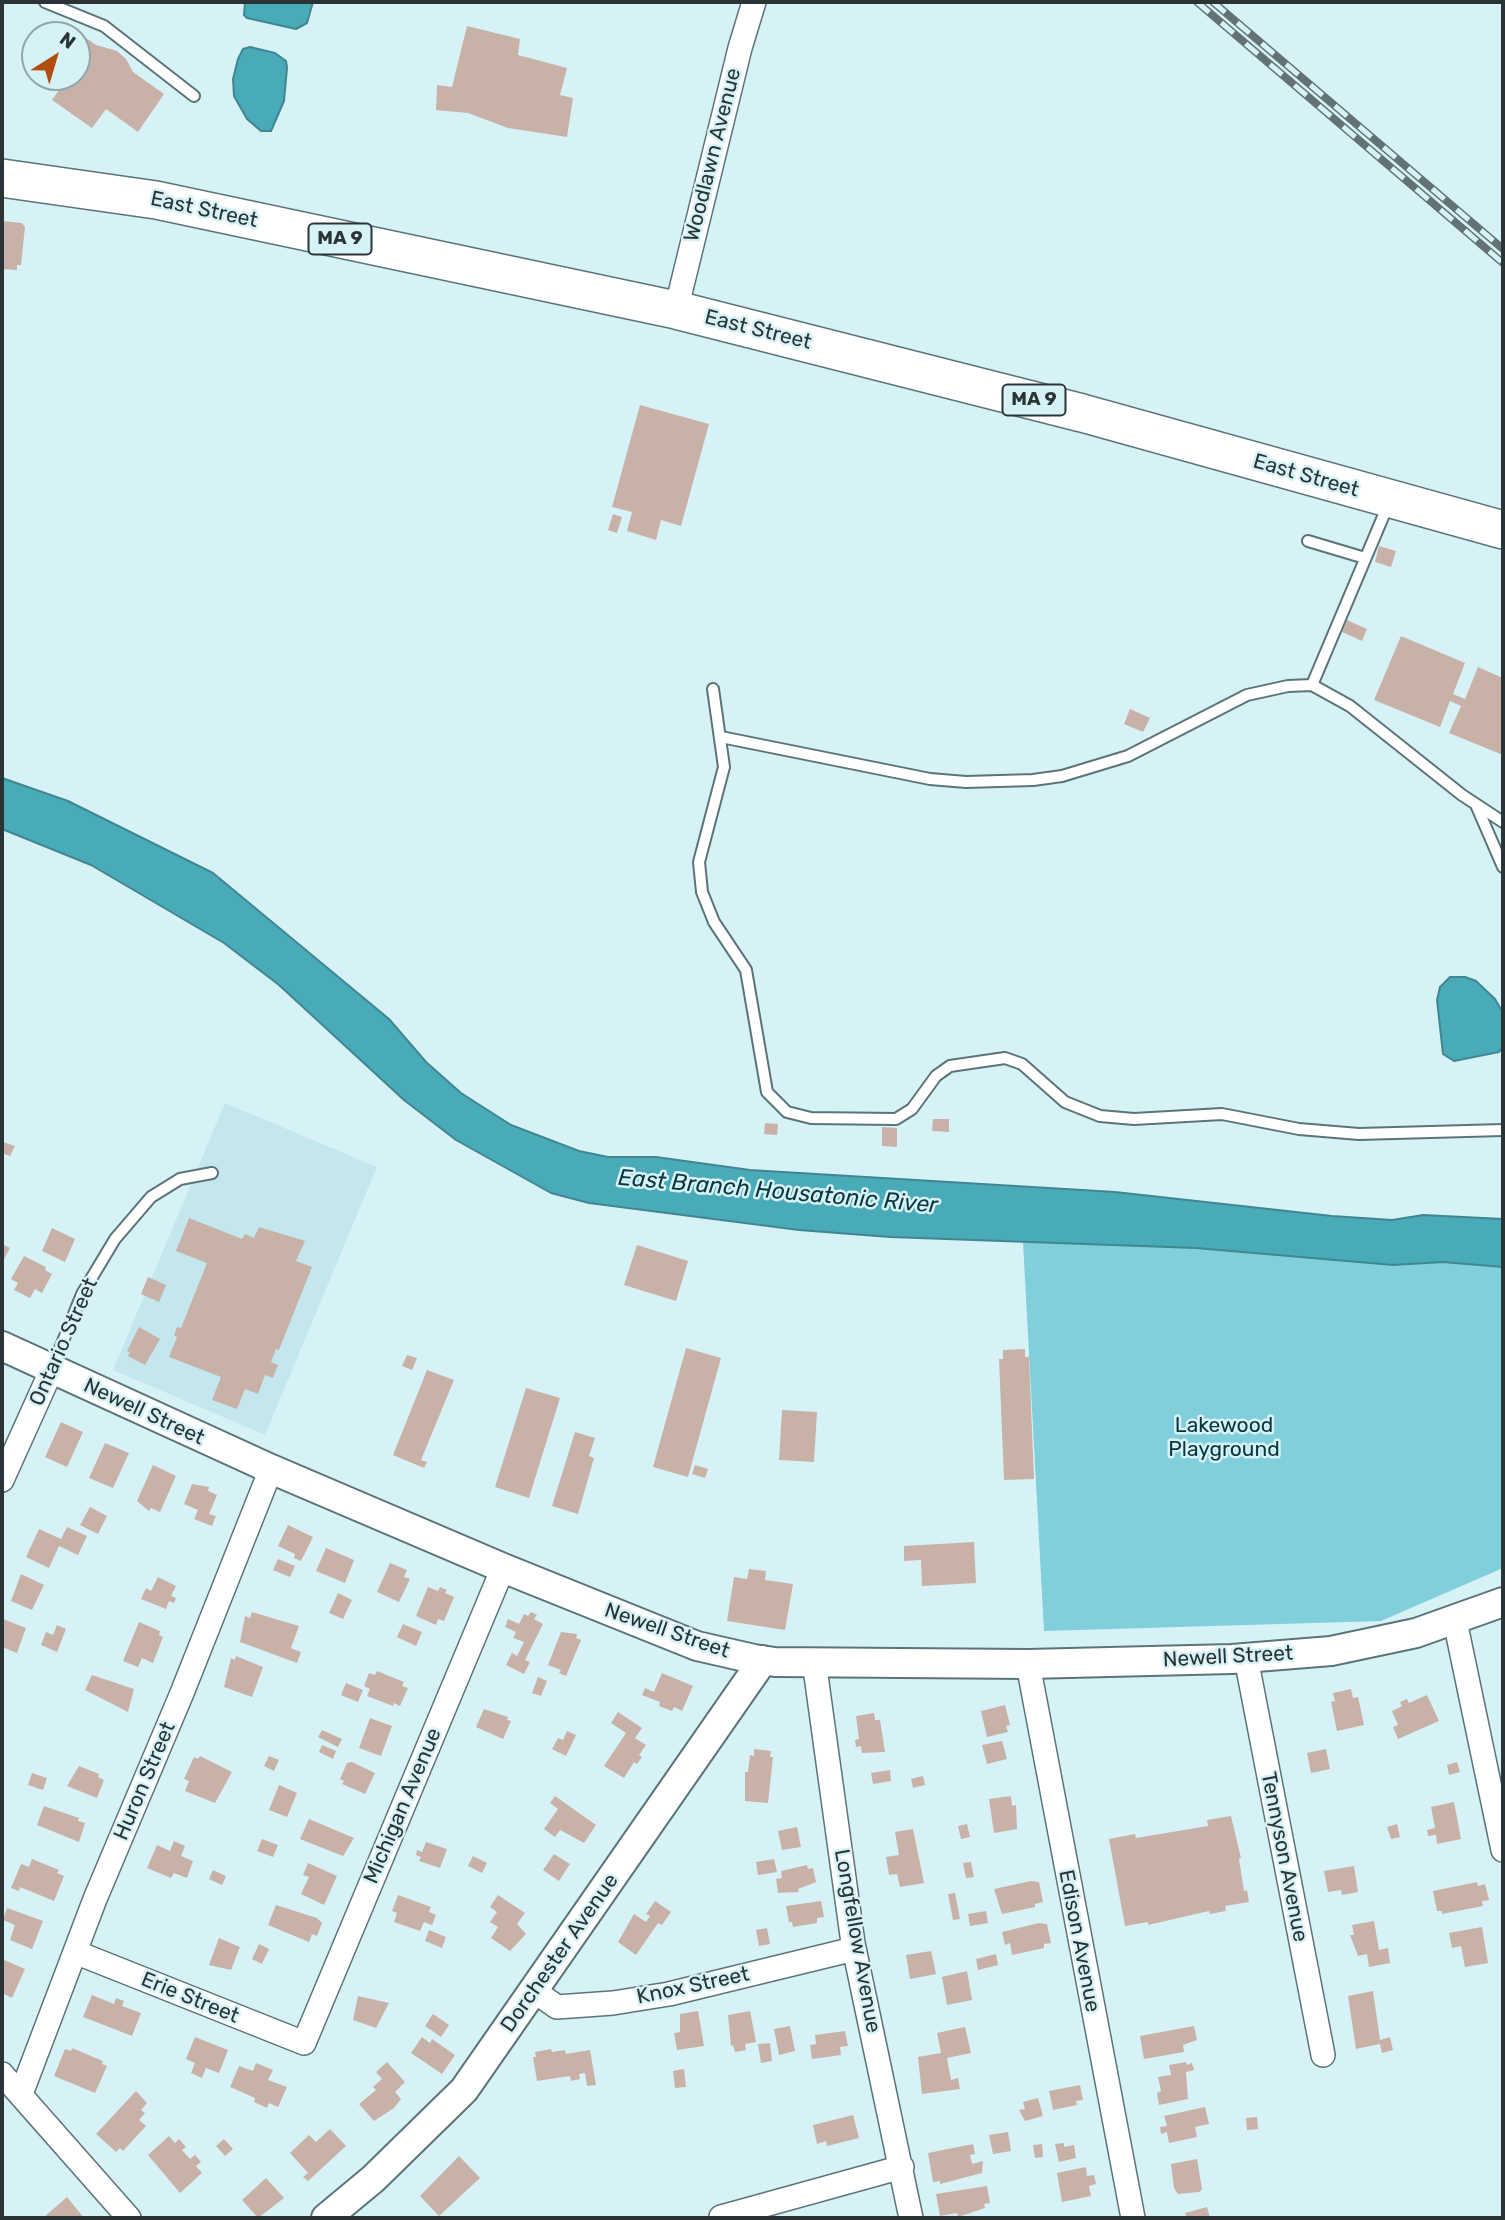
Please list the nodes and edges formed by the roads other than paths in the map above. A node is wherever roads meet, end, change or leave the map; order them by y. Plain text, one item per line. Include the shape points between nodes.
1 (45, 2) edge
2 (754, 2) edge
3 (194, 96) dead end
4 (2, 178) edge
5 (676, 310) junction
6 (1390, 500) junction
7 (1502, 530) edge
8 (1308, 541) dead end
9 (1365, 558) junction
10 (1312, 685) junction
11 (713, 689) dead end
12 (721, 737) junction
13 (1478, 807) junction
14 (1503, 822) edge
15 (1503, 867) edge
16 (1503, 1130) edge
17 (212, 1173) dead end
18 (2, 1346) edge
19 (52, 1369) junction
20 (271, 1469) junction
21 (2, 1480) edge
22 (503, 1568) junction
23 (1503, 1602) edge
24 (1455, 1620) junction
25 (1246, 1658) junction
26 (763, 1660) junction
27 (814, 1661) junction
28 (1028, 1664) junction
29 (1503, 1850) edge
30 (854, 1949) junction
31 (75, 1952) junction
32 (534, 1992) junction
33 (304, 2043) joint
34 (1323, 2055) dead end
35 (2, 2074) edge
36 (21, 2094) junction
37 (902, 2167) junction
38 (721, 2217) edge
39 (129, 2218) edge
40 (326, 2218) edge
41 (911, 2218) edge
42 (1133, 2218) edge

1 - 3 lane via 104,26
2 - 5 street, Woodlawn Avenue
4 - 5 highway, East Street / MA 9 via 156,200
5 - 6 highway, East Street / MA 9 via 1069,409
6 - 7 highway, East Street / MA 9
6 - 9 lane
8 - 9 lane
9 - 10 lane
10 - 12 lane via 1247,695 1128,756 1032,780 930,779
10 - 13 lane via 1350,706
11 - 12 lane
12 - 16 lane via 724,767 699,862 702,892 714,922 746,970 766,1093 787,1112 811,1118 896,1119 912,1109 936,1076 950,1066 1005,1058 1022,1064 1065,1102 1100,1116 1134,1119 1222,1114 1298,1129 1359,1134
13 - 14 lane
13 - 15 lane
17 - 19 lane, Ontario Street via 180,1179 151,1197 116,1239 82,1294
18 - 19 street, Newell Street
19 - 20 street, Newell Street
19 - 21 street, Ontario Street
20 - 22 street, Newell Street
20 - 31 street, Huron Street
22 - 26 street, Newell Street via 697,1646
22 - 33 street, Michigan Avenue
23 - 24 street, Newell Street
24 - 25 street, Newell Street via 1349,1650
24 - 29 street
25 - 28 street, Newell Street
25 - 34 street, Tennyson Avenue
26 - 27 street, Newell Street
26 - 32 street, Dorchester Avenue
27 - 28 street, Newell Street
27 - 30 street, Longfellow Avenue
28 - 42 street, Edison Avenue
30 - 32 street, Knox Street via 613,2003 557,2007
30 - 37 street, Longfellow Avenue
31 - 33 street, Erie Street
31 - 36 street, Huron Street
32 - 40 street, Dorchester Avenue via 445,2111
35 - 36 street
36 - 39 street
37 - 38 street
37 - 41 street, Longfellow Avenue

